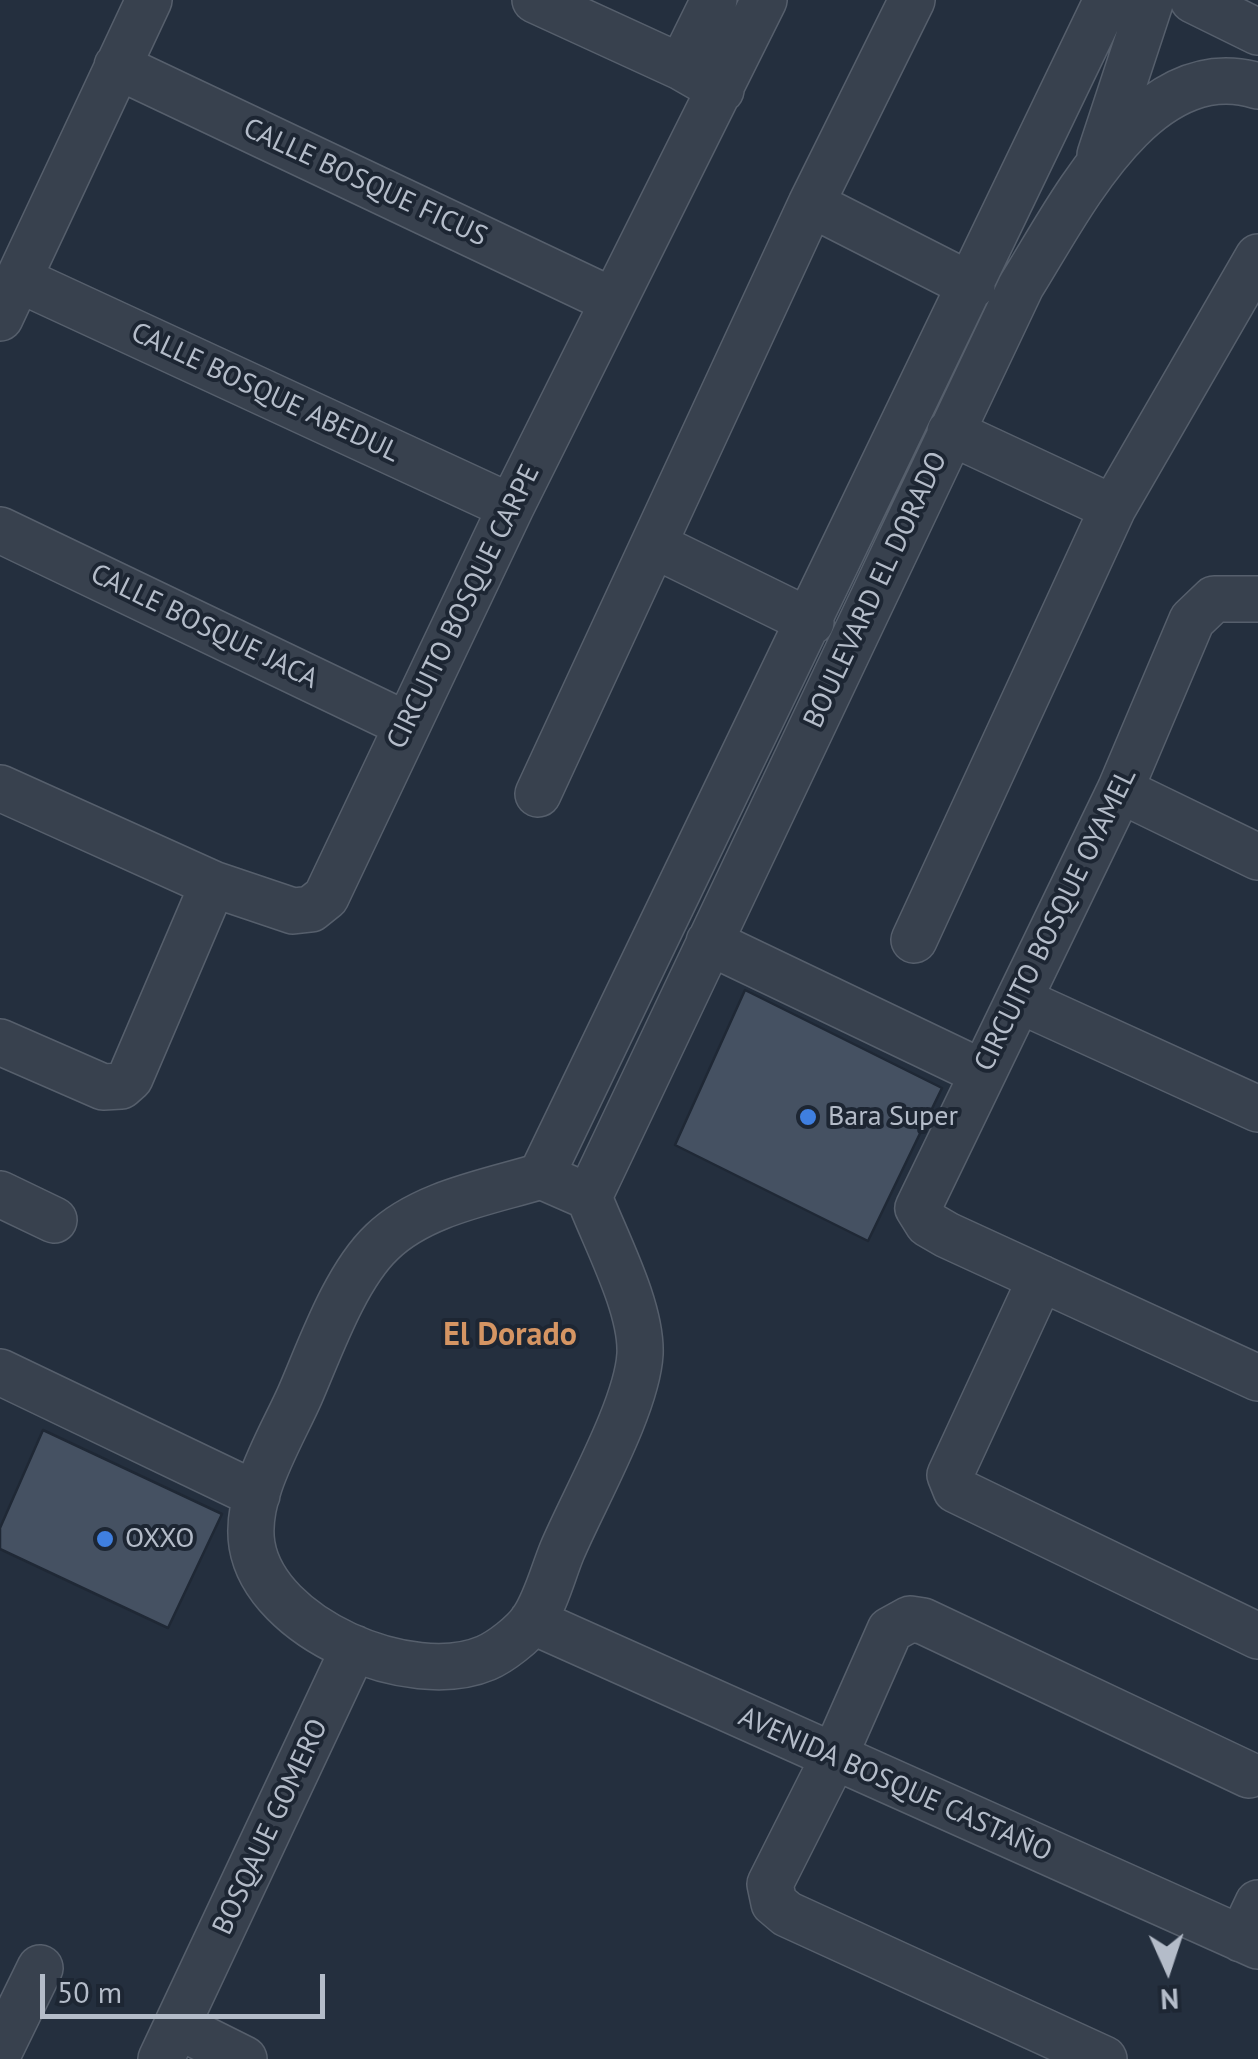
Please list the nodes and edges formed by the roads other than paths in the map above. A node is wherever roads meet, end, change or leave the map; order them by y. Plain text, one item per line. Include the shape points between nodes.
1 (149, 0) edge
2 (535, 0) edge
3 (714, 0) edge
4 (764, 0) edge
5 (912, 0) edge
6 (1107, 0) edge
7 (1151, 0) edge
8 (1193, 0) edge
9 (1258, 32) edge
10 (117, 66) junction
11 (681, 67) junction
12 (1258, 86) edge
13 (721, 90) junction
14 (1096, 166) junction
15 (811, 204) junction
16 (1258, 257) edge
17 (972, 286) junction
18 (9, 299) edge
19 (613, 301) junction
20 (950, 432) junction
21 (511, 507) junction
22 (1113, 508) junction
23 (0, 530) edge
24 (656, 546) junction
25 (1258, 599) edge
26 (811, 622) junction
27 (408, 724) junction
28 (0, 788) edge
29 (1120, 790) junction
30 (538, 794) dead end
31 (1258, 856) edge
32 (213, 884) junction
33 (914, 940) dead end
34 (709, 942) junction
35 (1019, 1000) junction
36 (0, 1042) edge
37 (982, 1073) junction
38 (1258, 1109) edge
39 (541, 1176) junction
40 (0, 1194) edge
41 (589, 1197) junction
42 (54, 1220) dead end
43 (1042, 1278) junction
44 (0, 1372) edge
45 (1258, 1378) edge
46 (257, 1495) junction
47 (532, 1621) junction
48 (1258, 1636) edge
49 (354, 1648) junction
50 (833, 1759) junction
51 (1249, 1775) dead end
52 (1252, 1929) edge
53 (40, 1968) dead end
54 (170, 2043) edge
55 (0, 2050) edge
56 (244, 2059) edge
57 (1104, 2059) edge

1 - 10 street
2 - 11 street
3 - 11 street
4 - 13 street, CIRCUITO BOSQUE CARPE
5 - 15 street
6 - 17 street, BOULEVARD EL DORADO
7 - 14 street
8 - 9 street
10 - 18 street
10 - 19 street, CALLE BOSQUE FICUS
11 - 13 street
12 - 14 street, BOULEVARD EL DORADO via 1210,82 1179,94 1144,115
13 - 19 street, CIRCUITO BOSQUE CARPE
14 - 20 street, BOULEVARD EL DORADO via 1021,286
15 - 17 street
15 - 24 street
16 - 22 street
17 - 26 street, BOULEVARD EL DORADO
18 - 21 street, CALLE BOSQUE ABEDUL
19 - 21 street, CIRCUITO BOSQUE CARPE
20 - 22 street
20 - 34 street, BOULEVARD EL DORADO
21 - 27 street, CIRCUITO BOSQUE CARPE
22 - 33 street
23 - 27 street, CALLE BOSQUE JACA
24 - 26 street
24 - 30 street
25 - 29 street, CIRCUITO BOSQUE OYAMEL via 1214,600 1192,620
26 - 39 street, BOULEVARD EL DORADO
27 - 32 street, CIRCUITO BOSQUE CARPE via 318,905 293,911
28 - 32 street, CIRCUITO BOSQUE CARPE
29 - 31 street
29 - 35 street, CIRCUITO BOSQUE OYAMEL
32 - 36 street via 121,1086 103,1086
34 - 37 street
34 - 41 street, BOULEVARD EL DORADO
35 - 37 street, CIRCUITO BOSQUE OYAMEL
35 - 38 street
37 - 43 street, CIRCUITO BOSQUE OYAMEL via 918,1208 928,1224
39 - 41 street
39 - 46 street via 441,1207 380,1243 328,1332
40 - 42 street
41 - 47 street via 638,1327 640,1354 636,1382
43 - 45 street, CIRCUITO BOSQUE OYAMEL
43 - 48 street via 950,1476 956,1490
44 - 46 street
46 - 49 street via 251,1541 260,1573 277,1599
47 - 49 street via 489,1657 468,1664 409,1663
47 - 50 street, AVENIDA BOSQUE CASTAÑO
49 - 54 street, BOSQAUE GOMERO
50 - 51 street via 890,1630 910,1618
50 - 52 street, AVENIDA BOSQUE CASTAÑO
50 - 57 street via 770,1884 780,1910
53 - 55 street
54 - 56 street

